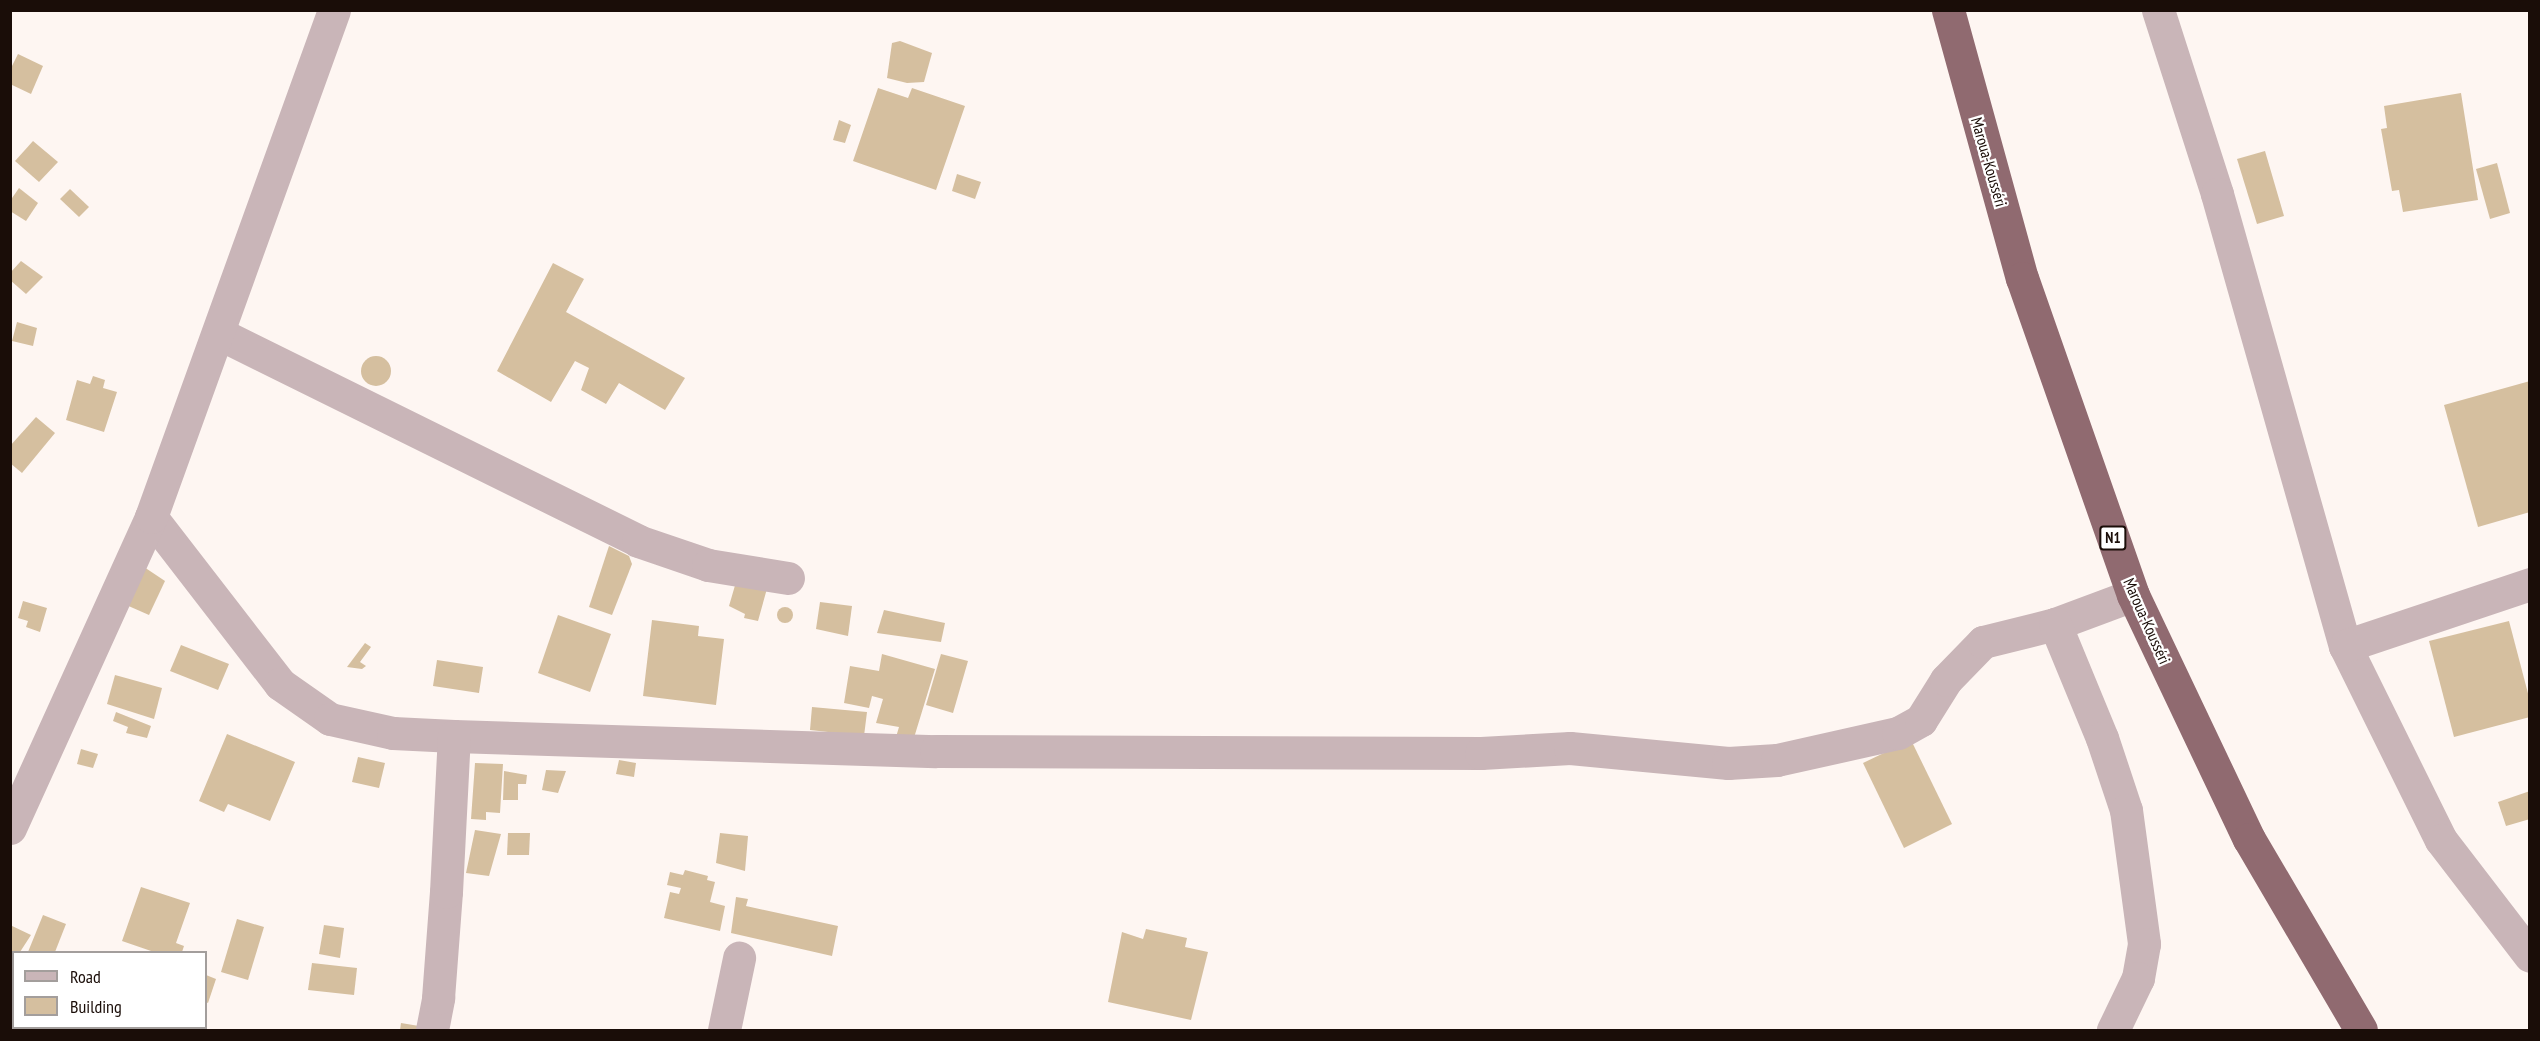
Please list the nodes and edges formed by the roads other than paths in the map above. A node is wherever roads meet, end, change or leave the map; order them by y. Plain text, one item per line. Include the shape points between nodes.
1 (334, 10) edge
2 (1948, 10) edge
3 (2157, 10) edge
4 (218, 333) junction
5 (151, 517) junction
6 (788, 578) dead end
7 (2529, 584) edge
8 (2133, 595) junction
9 (2055, 624) junction
10 (2345, 646) junction
11 (454, 736) junction
12 (10, 828) edge
13 (2529, 956) edge
14 (739, 958) dead end
15 (432, 1030) edge
16 (724, 1030) edge
17 (2113, 1030) edge
18 (2361, 1030) edge

1 - 4 street
2 - 8 highway, Maroua-Kousséri / N1 via 2022,278
3 - 10 street via 2217,194
4 - 5 street
4 - 6 street via 638,541 708,565
5 - 11 street via 280,684 330,719 393,734
5 - 12 street
7 - 10 street
8 - 9 street
8 - 18 highway, Maroua-Kousséri / N1 via 2249,839
9 - 11 street via 1983,642 1946,680 1921,720 1898,733 1767,760 1728,763 1570,748 1481,753 936,751
9 - 17 street via 2102,738 2126,810 2144,944 2138,978
10 - 13 street via 2441,840
11 - 15 street via 446,892
14 - 16 street

